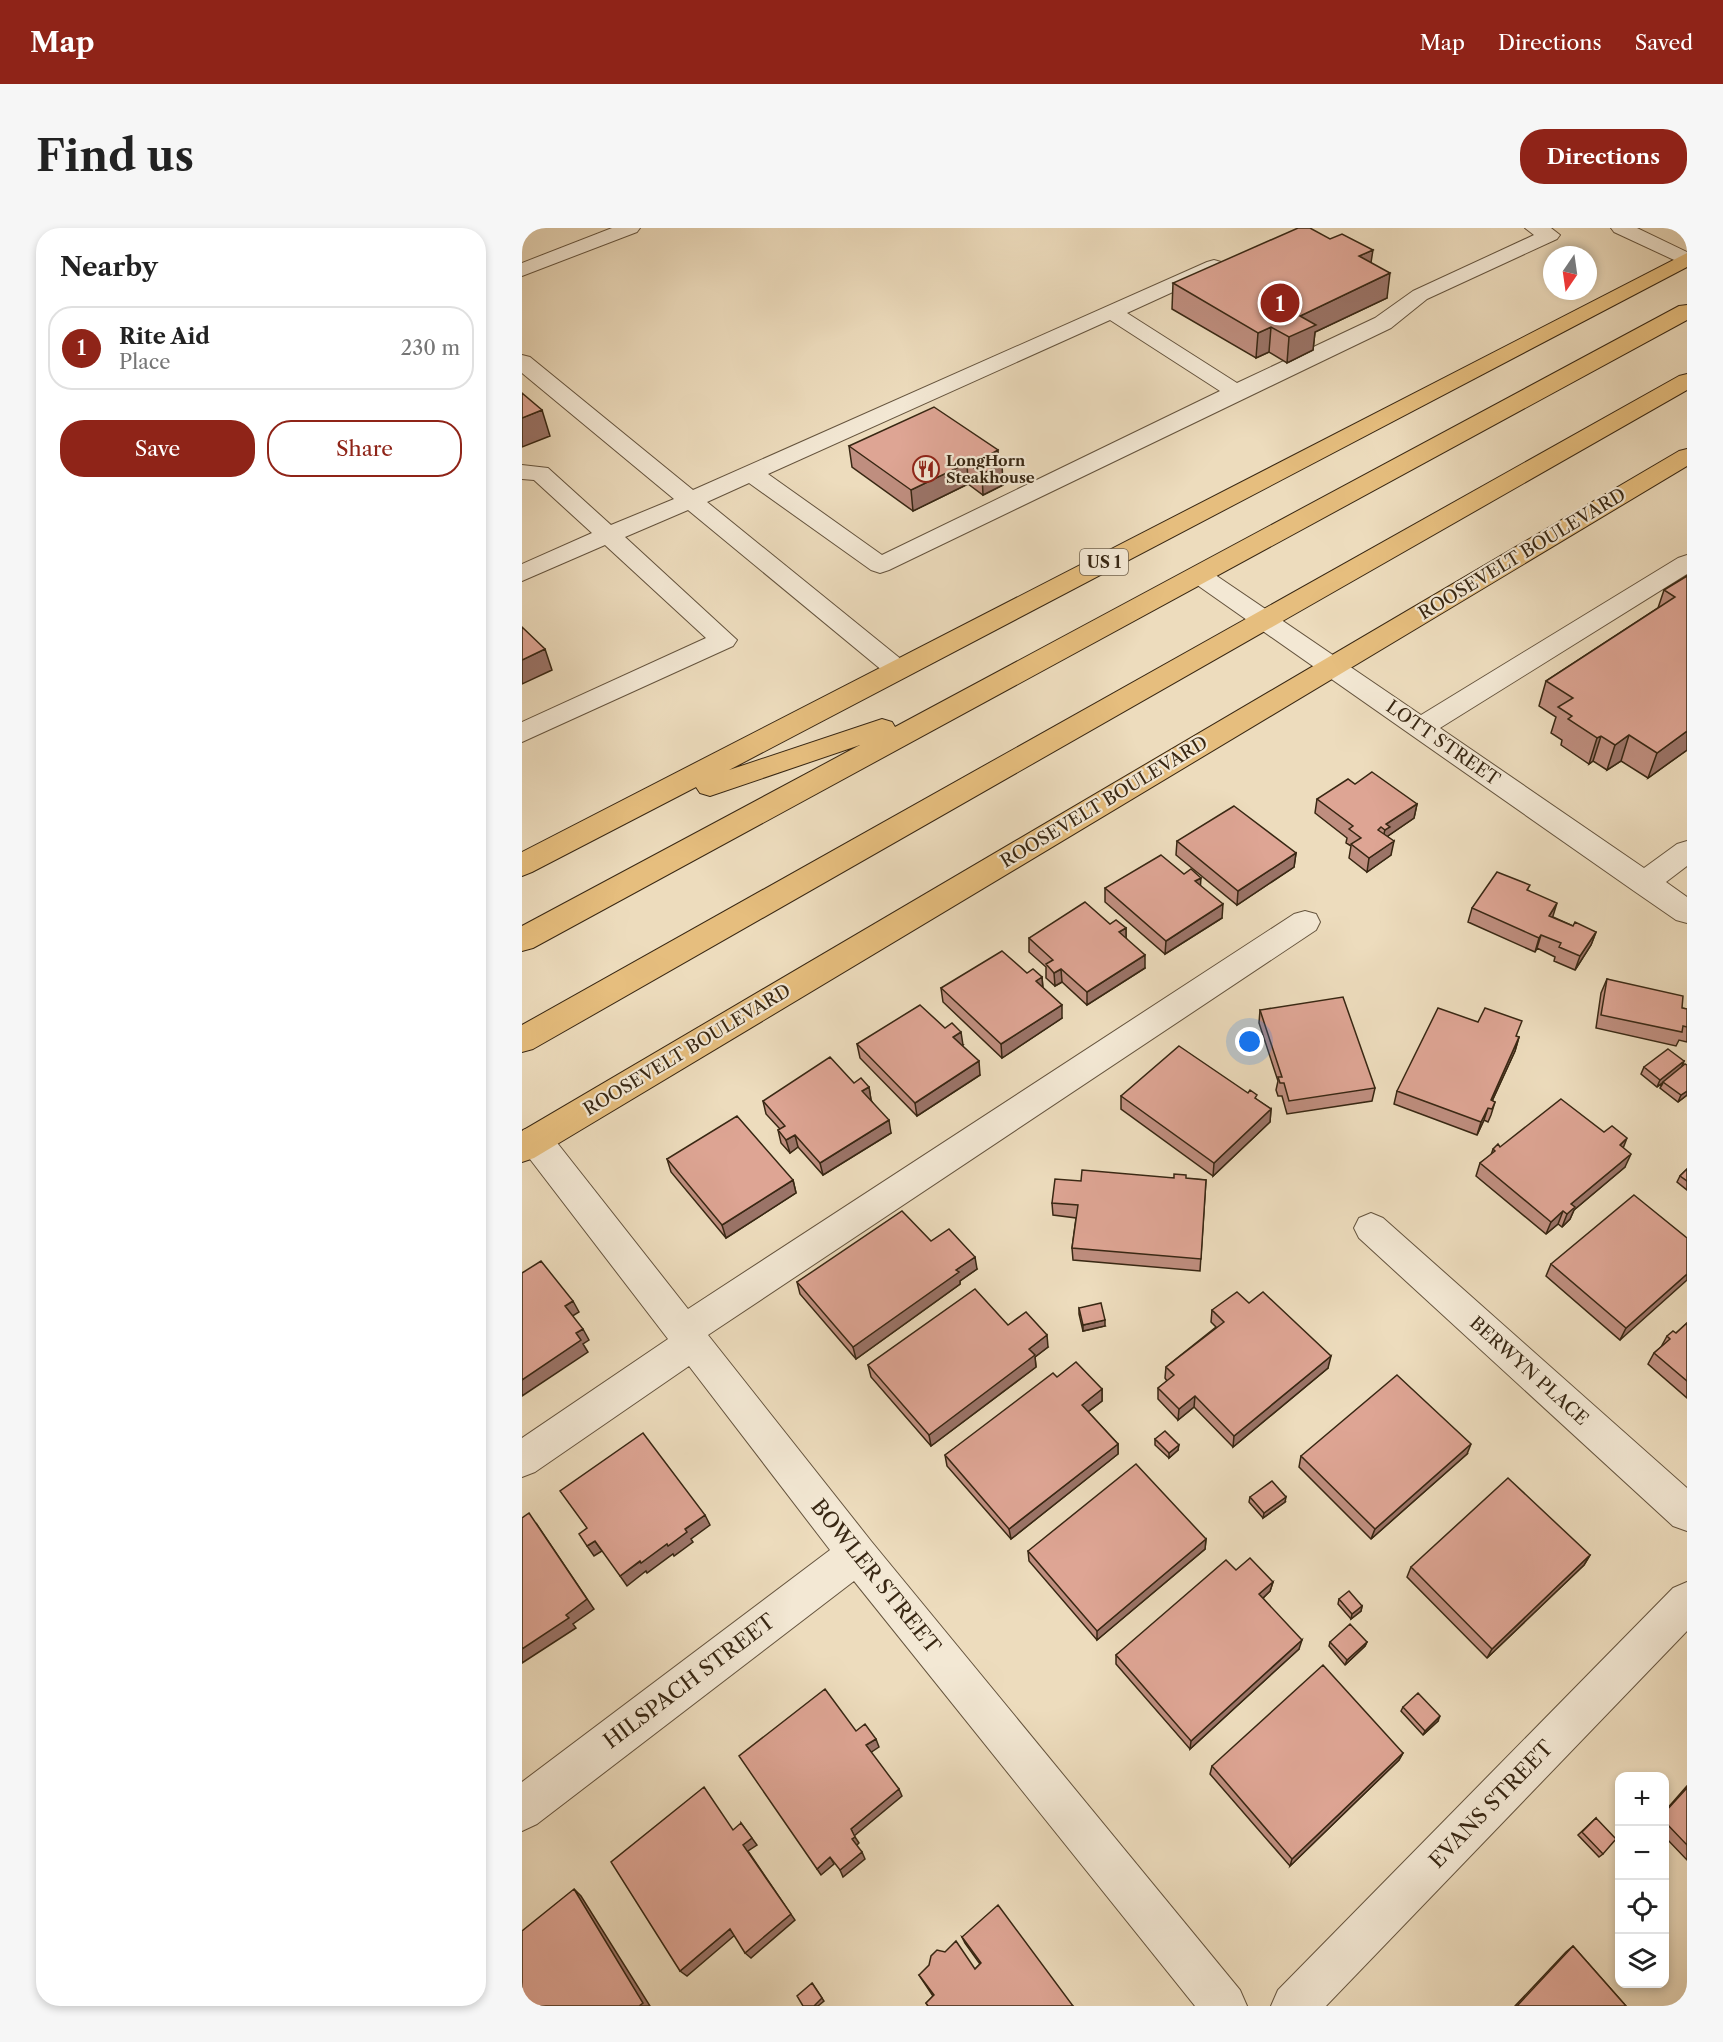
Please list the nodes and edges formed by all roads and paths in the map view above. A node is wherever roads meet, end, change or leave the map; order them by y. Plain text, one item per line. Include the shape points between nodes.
1 (630, 228) edge
2 (1535, 228) edge
3 (1621, 228) edge
4 (1235, 257) edge
5 (1687, 259) edge
6 (522, 270) edge
7 (1687, 311) edge
8 (1112, 312) junction
9 (522, 362) edge
10 (1687, 381) edge
11 (1236, 392) junction
12 (1687, 456) edge
13 (522, 472) edge
14 (751, 473) junction
15 (691, 500) junction
16 (608, 535) junction
17 (1687, 563) edge
18 (522, 573) edge
19 (1200, 575) junction
20 (1265, 620) junction
21 (1332, 667) junction
22 (898, 670) junction
23 (969, 699) junction
24 (1420, 728) junction
25 (522, 734) edge
26 (608, 820) junction
27 (1687, 851) edge
28 (522, 865) edge
29 (1644, 883) junction
30 (1687, 912) edge
31 (1305, 922) dead end
32 (522, 940) edge
33 (522, 1040) edge
34 (528, 1144) edge
35 (1371, 1228) dead end
36 (688, 1337) junction
37 (522, 1459) edge
38 (1687, 1513) edge
39 (857, 1554) junction
40 (1687, 1602) edge
41 (522, 1809) edge
42 (1224, 2006) edge
43 (1294, 2006) edge

1 - 6 street
2 - 11 street via 1550,235 1420,295 1383,322
3 - 5 street
4 - 8 street
5 - 22 highway, US 1
7 - 19 highway
8 - 11 street
8 - 14 street
9 - 15 street
10 - 20 highway
11 - 14 street via 880,565
12 - 21 highway, ROOSEVELT BOULEVARD
13 - 16 street via 540,473
14 - 15 street
15 - 16 street
15 - 22 street
16 - 18 street
16 - 25 street via 724,640
17 - 24 street
19 - 20 street, LOTT STREET
19 - 23 highway
20 - 21 street, LOTT STREET
20 - 33 highway
21 - 24 street, LOTT STREET
21 - 34 highway, ROOSEVELT BOULEVARD
22 - 26 highway, US 1
23 - 26 highway
23 - 32 highway
24 - 29 street, LOTT STREET
26 - 28 highway, US 1
27 - 29 street
29 - 30 street, LOTT STREET
31 - 36 street
34 - 36 street, BOWLER STREET
35 - 38 street, BERWYN PLACE
36 - 37 street
36 - 39 street, BOWLER STREET
39 - 41 street, HILSPACH STREET
39 - 42 street, BOWLER STREET
40 - 43 street, EVANS STREET

